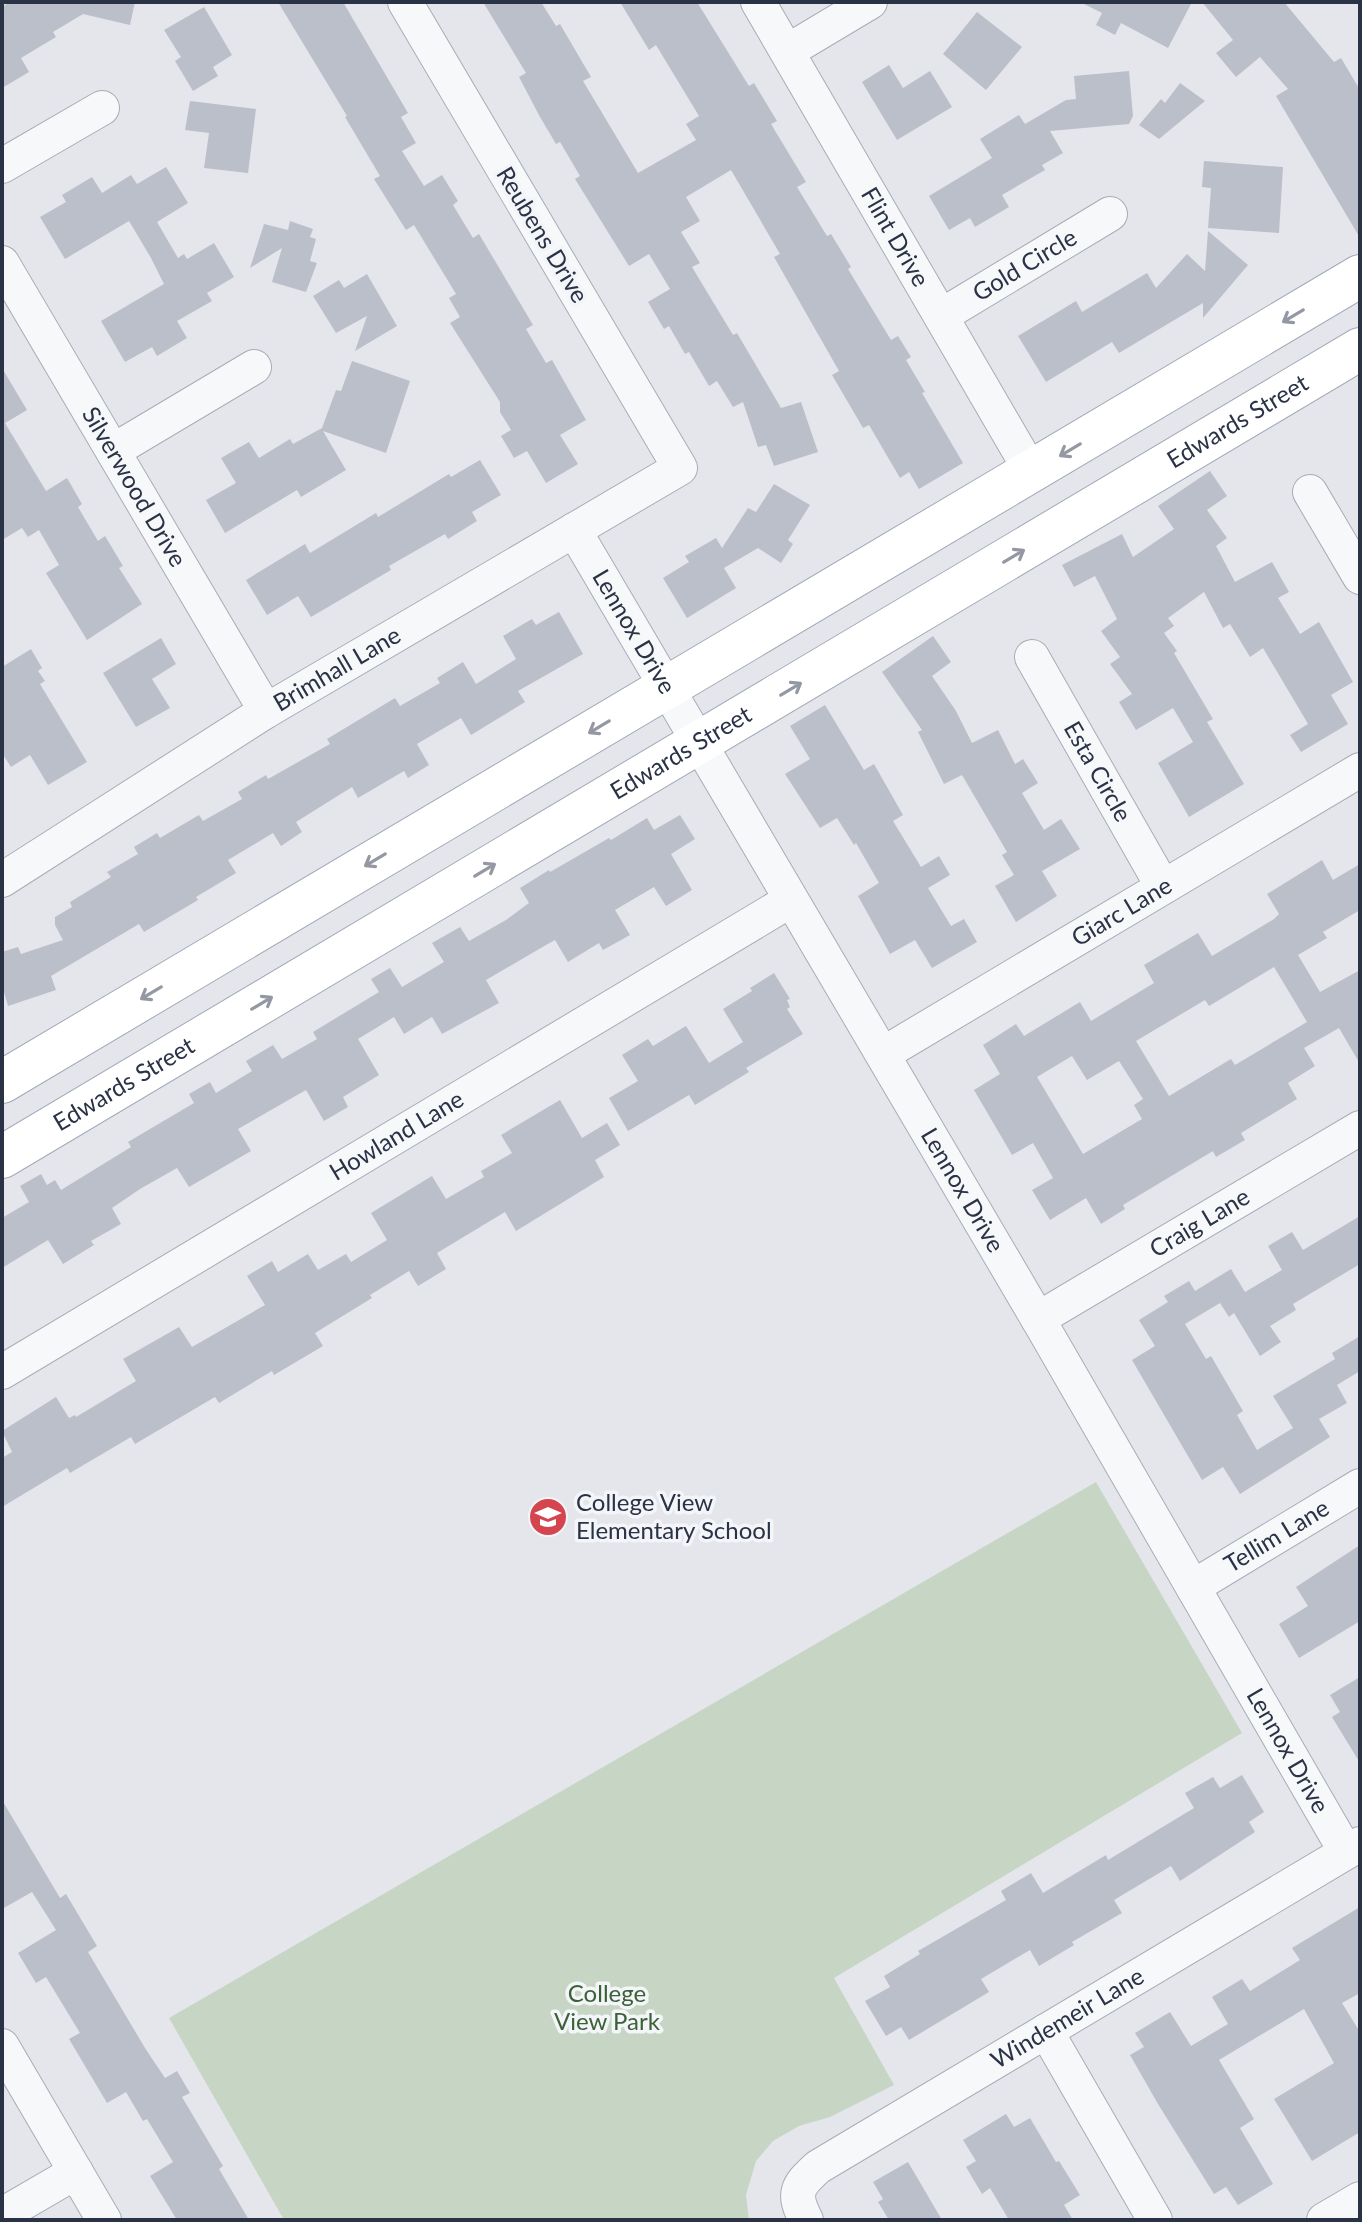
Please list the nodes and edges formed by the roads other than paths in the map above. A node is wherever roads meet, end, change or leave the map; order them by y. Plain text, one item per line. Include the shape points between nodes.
1 (405, 2) edge
2 (758, 2) edge
3 (870, 2) edge
4 (788, 51) junction
5 (102, 108) dead end
6 (2, 166) edge
7 (1110, 214) dead end
8 (2, 263) edge
9 (1360, 276) edge
10 (941, 316) junction
11 (1360, 349) edge
12 (254, 367) dead end
13 (113, 451) junction
14 (680, 468) joint
15 (1032, 473) junction
16 (1310, 492) dead end
17 (574, 530) junction
18 (1360, 577) edge
19 (1032, 657) dead end
20 (666, 688) junction
21 (266, 711) junction
22 (699, 743) junction
23 (1360, 770) edge
24 (2, 880) edge
25 (1163, 887) junction
26 (791, 900) junction
27 (883, 1054) junction
28 (2, 1082) edge
29 (1360, 1128) edge
30 (2, 1157) edge
31 (1038, 1319) junction
32 (2, 1372) edge
33 (1360, 1486) edge
34 (1193, 1587) junction
35 (1353, 1848) edge
36 (1046, 2031) junction
37 (2, 2046) edge
38 (76, 2172) junction
39 (1360, 2199) edge
40 (803, 2214) edge
41 (2, 2215) edge
42 (104, 2220) edge
43 (1155, 2220) edge
44 (1324, 2220) edge

1 - 14 street, Reubens Drive
2 - 4 street, Flint Drive
3 - 4 street
4 - 10 street, Flint Drive
5 - 6 street
7 - 10 street, Gold Circle
8 - 13 street, Silverwood Drive
9 -> 15 main road
10 - 15 street, Flint Drive
22 -> 11 main road, Edwards Street
12 - 13 street
13 - 21 street, Silverwood Drive
14 - 17 street, Brimhall Lane
15 - 20 main road
16 - 18 street
17 - 20 street, Lennox Drive
17 - 21 street, Brimhall Lane
19 - 25 street, Esta Circle
20 - 22 street, Lennox Drive
20 -> 28 main road
21 - 24 street, Brimhall Lane
22 - 26 street, Lennox Drive
30 -> 22 main road, Edwards Street
23 - 25 street, Giarc Lane
25 - 27 street, Giarc Lane
26 - 27 street, Lennox Drive
26 - 32 street, Howland Lane
27 - 31 street, Lennox Drive
29 - 31 street, Craig Lane
31 - 34 street, Lennox Drive
33 - 34 street, Tellim Lane
34 - 35 street, Lennox Drive
35 - 36 street, Windemeir Lane
36 - 40 street, Windemeir Lane via 818,2167 802,2181 797,2194
36 - 43 street
37 - 38 street
38 - 41 street
38 - 42 street
39 - 44 street

